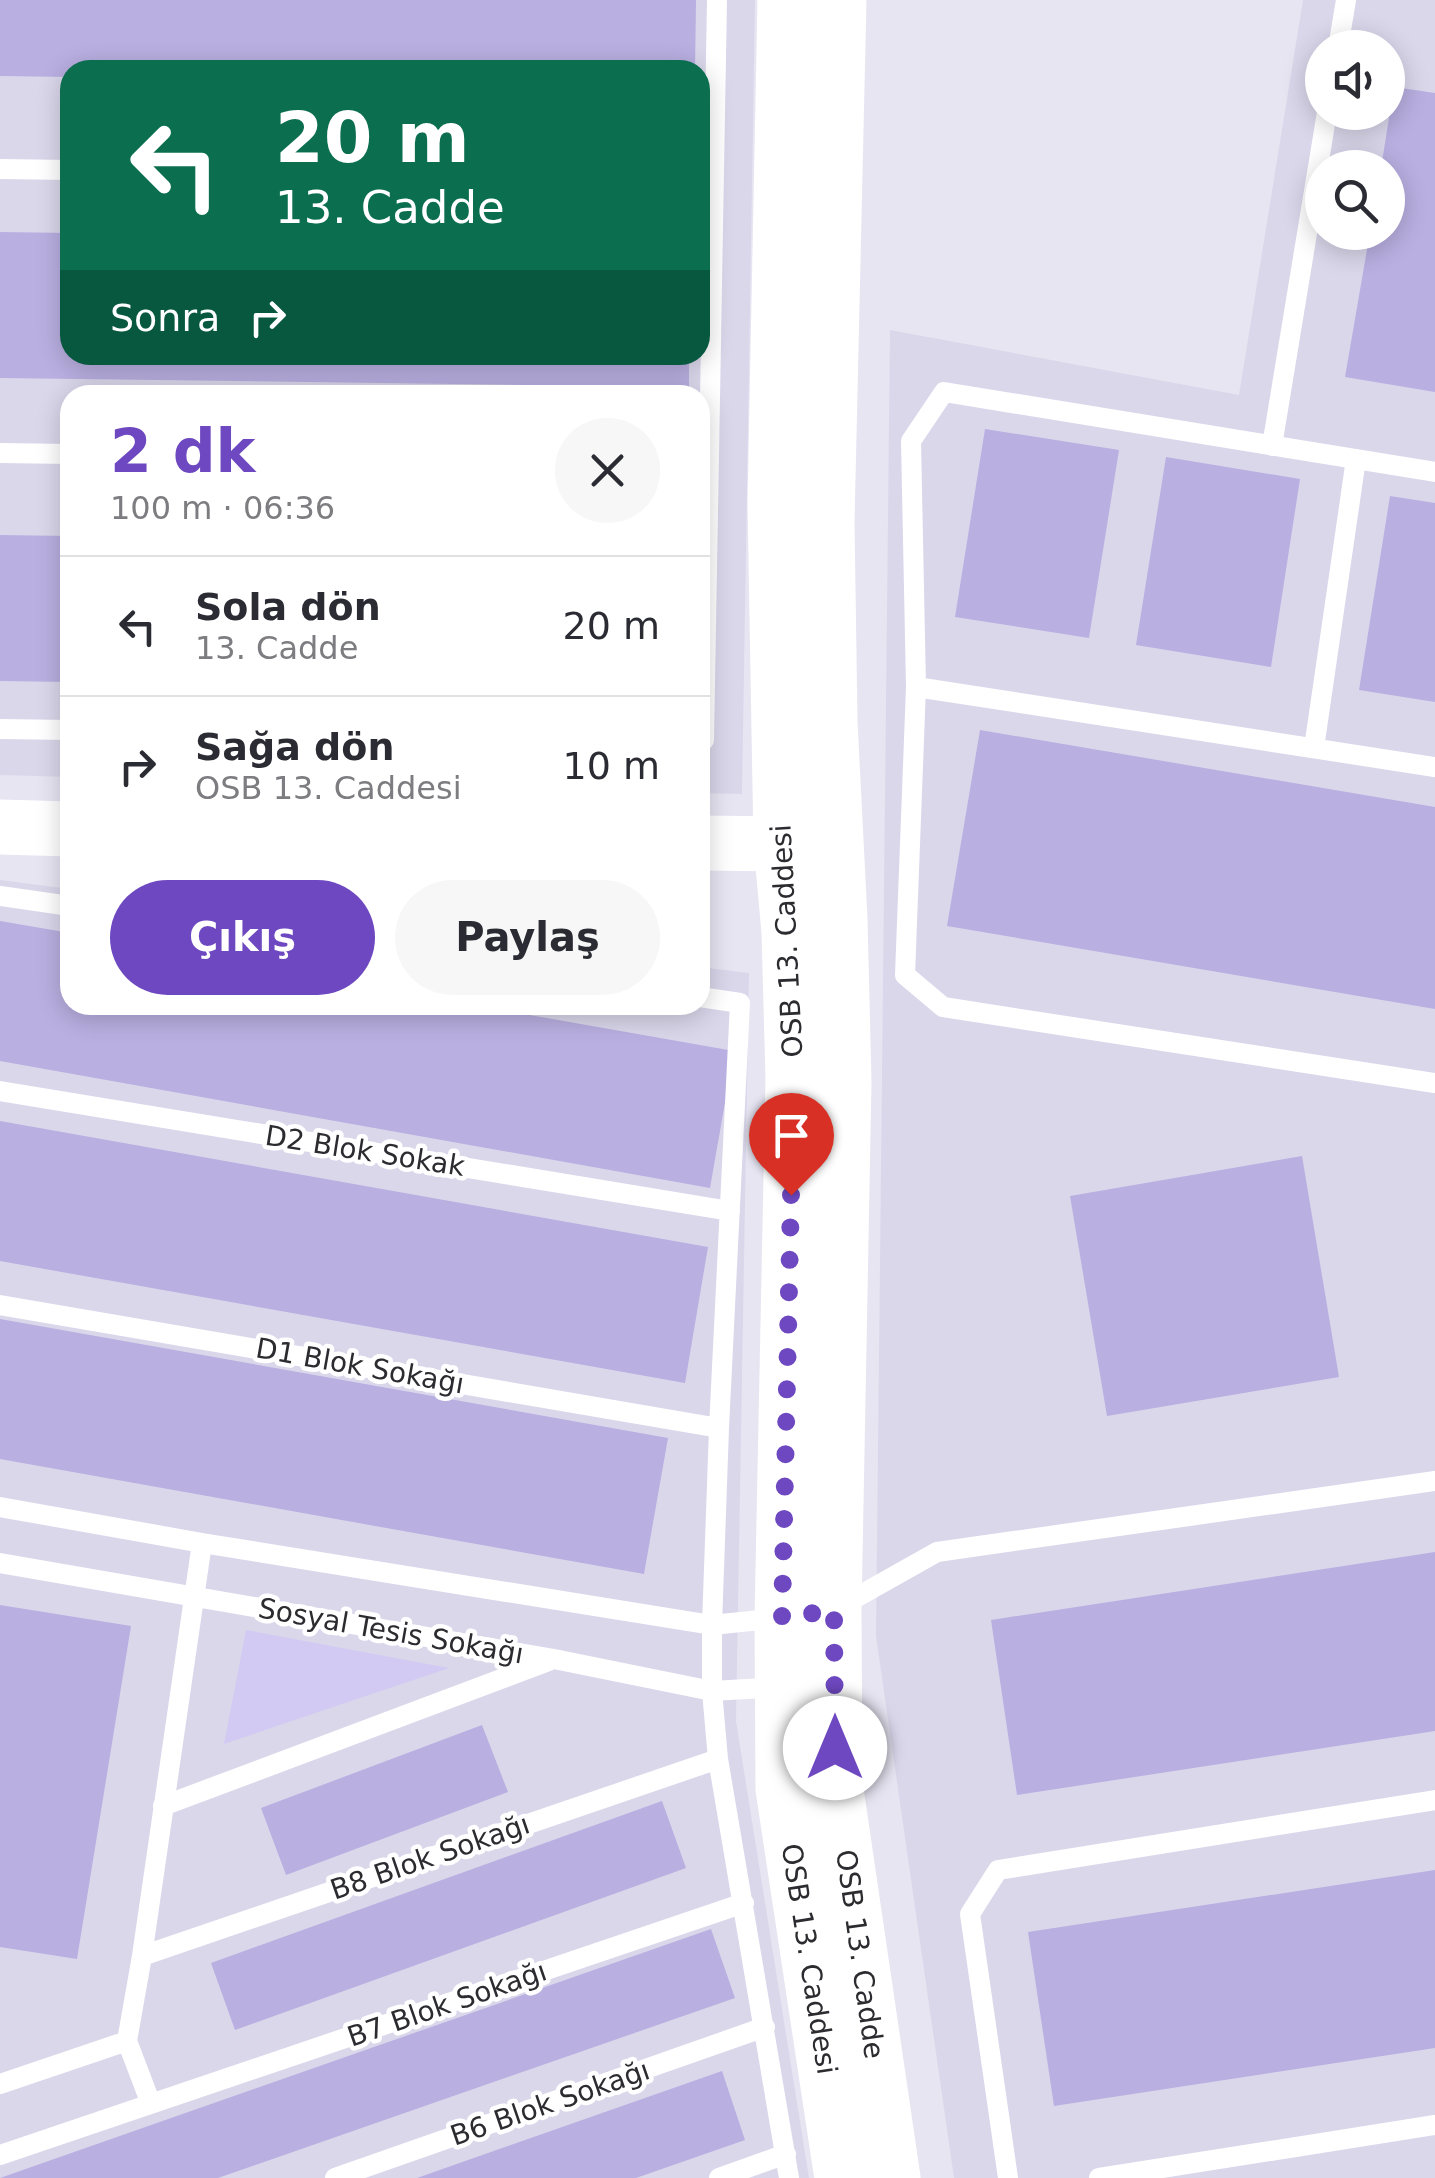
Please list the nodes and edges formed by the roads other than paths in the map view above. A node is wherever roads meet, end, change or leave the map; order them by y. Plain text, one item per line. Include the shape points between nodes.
1 (717, 0) edge
2 (785, 0) edge
3 (840, 0) edge
4 (1346, 0) edge
5 (1341, 30) edge
6 (710, 127) edge
7 (1325, 130) edge
8 (0, 169) edge
9 (60, 170) edge
10 (1272, 446) junction
11 (0, 453) edge
12 (60, 454) edge
13 (1356, 459) junction
14 (1435, 472) edge
15 (916, 687) junction
16 (0, 729) edge
17 (60, 730) edge
18 (1314, 748) junction
19 (1435, 767) edge
20 (0, 828) edge
21 (60, 829) edge
22 (710, 842) edge
23 (781, 844) junction
24 (0, 896) edge
25 (60, 905) edge
26 (710, 998) edge
27 (1435, 1083) edge
28 (0, 1091) edge
29 (730, 1211) junction
30 (0, 1305) edge
31 (719, 1428) junction
32 (1435, 1481) edge
33 (0, 1507) edge
34 (202, 1542) junction
35 (0, 1563) edge
36 (194, 1597) junction
37 (808, 1614) junction
38 (712, 1625) junction
39 (554, 1659) junction
40 (808, 1682) junction
41 (712, 1692) junction
42 (718, 1758) junction
43 (1435, 1800) edge
44 (163, 1806) junction
45 (744, 1903) junction
46 (142, 1956) junction
47 (764, 2027) junction
48 (127, 2041) junction
49 (0, 2084) edge
50 (150, 2104) junction
51 (1435, 2124) edge
52 (786, 2154) junction
53 (0, 2155) edge
54 (335, 2178) edge
55 (719, 2178) edge
56 (790, 2178) edge
57 (842, 2178) edge
58 (893, 2178) edge
59 (1008, 2178) edge
60 (1099, 2178) edge

1 - 6 lane
2 - 23 street, OSB 13. Caddesi via 775,503
3 - 37 street, OSB 13. Caddesi via 827,522 844,1081
4 - 5 lane
7 - 10 lane
8 - 9 lane
10 - 13 lane
10 - 15 lane via 944,392 911,441
11 - 12 lane
13 - 14 lane
13 - 18 lane
15 - 18 lane
15 - 27 lane via 905,975 944,1007
16 - 17 lane
18 - 19 lane
20 - 21 street
22 - 23 street
23 - 37 street, OSB 13. Caddesi
24 - 25 lane
26 - 29 lane via 740,1003
28 - 29 lane, D2 Blok Sokak
29 - 31 lane
30 - 31 lane, D1 Blok Sokağı
31 - 38 lane
32 - 37 lane via 937,1552
33 - 34 lane, Sosyal Tesis Sokağı
34 - 36 lane
34 - 38 lane, Sosyal Tesis Sokağı
35 - 36 lane, Sosyal Tesis Sokağı
36 - 39 lane, Sosyal Tesis Sokağı
36 - 44 lane
37 - 38 lane, Sosyal Tesis Sokağı
37 - 40 street, OSB 13. Cadde
38 - 41 lane
39 - 41 lane, Sosyal Tesis Sokağı
39 - 44 lane
40 - 41 lane, Sosyal Tesis Sokağı
40 - 57 street, OSB 13. Caddesi via 783,1789
40 - 58 street, OSB 13. Cadde via 835,1783
41 - 42 lane
42 - 45 lane
42 - 46 lane, B8 Blok Sokağı
43 - 59 lane via 998,1870 970,1914
44 - 46 lane
45 - 47 lane
45 - 50 lane, B7 Blok Sokağı
46 - 48 lane
47 - 52 lane
47 - 54 lane, B6 Blok Sokağı
48 - 49 lane
48 - 50 lane
50 - 53 lane, B7 Blok Sokağı
51 - 60 lane
52 - 55 lane
52 - 56 lane

